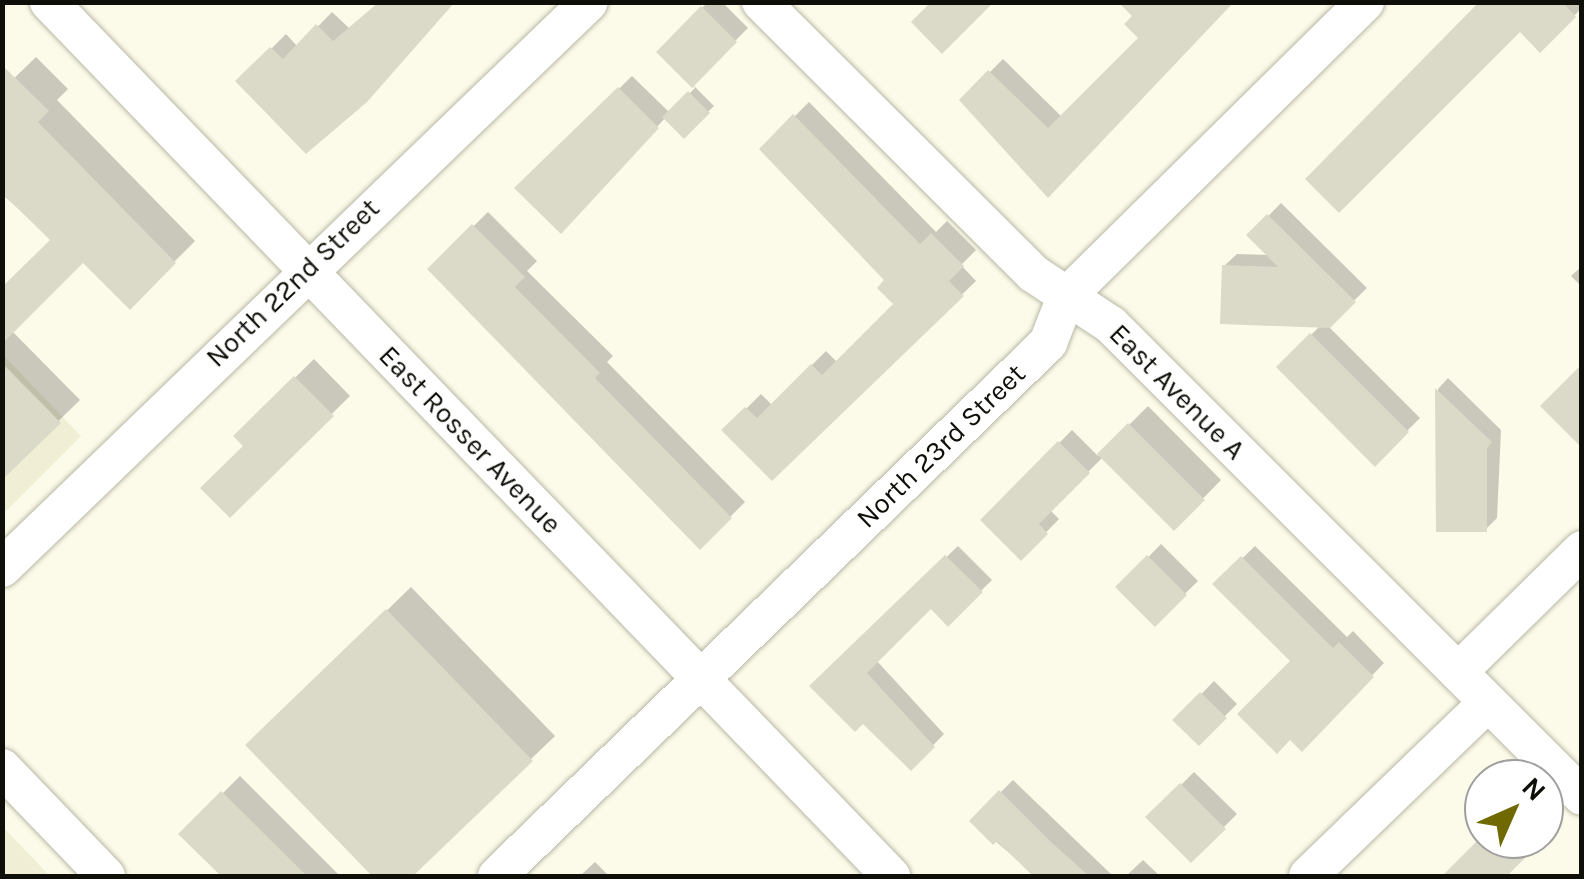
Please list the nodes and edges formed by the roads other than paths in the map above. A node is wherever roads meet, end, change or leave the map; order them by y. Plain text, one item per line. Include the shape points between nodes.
1 (49, 2) edge
2 (588, 2) edge
3 (761, 2) edge
4 (1364, 2) edge
5 (305, 270) junction
6 (1066, 297) junction
7 (1582, 550) edge
8 (2, 568) edge
9 (1458, 672) junction
10 (700, 678) junction
11 (1488, 702) junction
12 (2, 768) edge
13 (1582, 796) edge
14 (106, 876) edge
15 (496, 876) edge
16 (891, 876) edge
17 (1308, 876) edge

1 - 5 street, East Rosser Avenue
2 - 5 street, North 22nd Street
3 - 6 street, East Avenue A via 1034,274
4 - 6 street, North 23rd Street
5 - 8 street, North 22nd Street
5 - 10 street, East Rosser Avenue
6 - 9 street, East Avenue A via 1111,326
6 - 10 street, North 23rd Street via 1048,342
7 - 9 street
9 - 11 street, East Avenue A
10 - 15 street, North 23rd Street
10 - 16 street, East Rosser Avenue
11 - 13 street, East Avenue A
11 - 17 street
12 - 14 street

